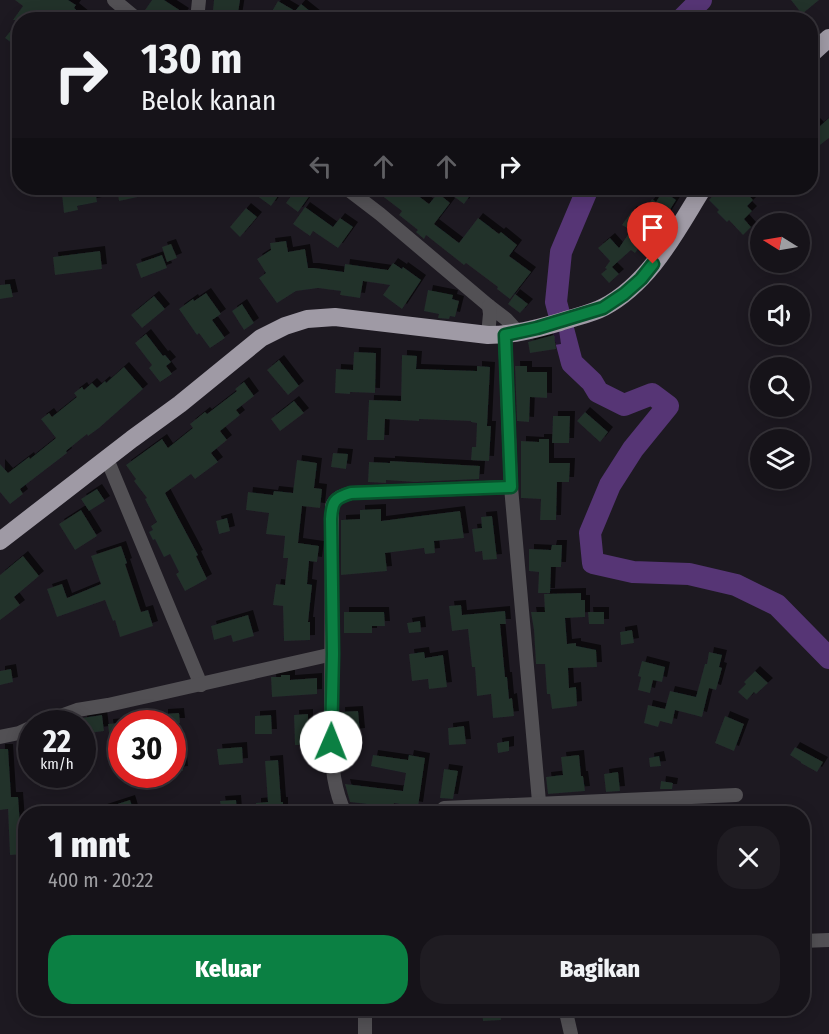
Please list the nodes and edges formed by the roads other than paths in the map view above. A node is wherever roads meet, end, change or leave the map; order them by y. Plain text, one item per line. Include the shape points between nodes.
1 (114, 0) edge
2 (128, 12) edge
3 (355, 195) edge
4 (699, 195) edge
5 (489, 306) junction
6 (504, 334) junction
7 (107, 459) junction
8 (511, 487) junction
9 (0, 541) edge
10 (333, 654) junction
11 (201, 685) junction
12 (77, 710) edge
13 (18, 733) edge
14 (0, 737) edge
15 (736, 795) dead end
16 (341, 806) edge
17 (539, 806) edge
18 (581, 806) edge
19 (829, 940) edge
20 (810, 941) edge
21 (364, 1016) edge
22 (567, 1016) edge
23 (365, 1034) edge
24 (571, 1034) edge

1 - 2 street
3 - 5 street
4 - 6 highway via 664,249 624,294 603,308
5 - 6 street
5 - 6 street via 506,319
6 - 7 highway via 335,317 307,319 261,338
6 - 8 street
7 - 9 highway
7 - 11 street
8 - 10 street via 351,493 335,500 331,519
8 - 17 street
10 - 11 street
10 - 16 street via 331,742
11 - 12 street
13 - 14 street
15 - 18 street
19 - 20 street
21 - 23 street
22 - 24 street

